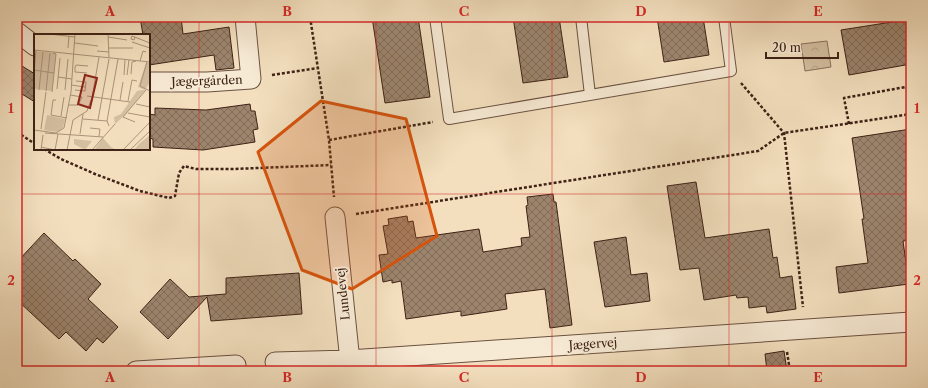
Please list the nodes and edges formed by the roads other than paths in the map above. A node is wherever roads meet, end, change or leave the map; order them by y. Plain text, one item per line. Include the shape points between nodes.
1 (245, 17) edge
2 (435, 17) edge
3 (581, 17) edge
4 (724, 17) edge
5 (17, 32) edge
6 (34, 45) edge
7 (150, 82) edge
8 (590, 95) junction
9 (335, 217) road end
10 (911, 322) edge
11 (275, 362) dead end
12 (236, 365) dead end
13 (350, 366) edge
14 (136, 371) edge

1 - 7 street, Jægergården via 251,79
2 - 8 lane via 449,119
3 - 8 lane
4 - 8 lane via 731,71
5 - 6 street
9 - 13 street, Lundevej
10 - 13 street, Jægervej
11 - 13 street, Jægervej
12 - 14 street

